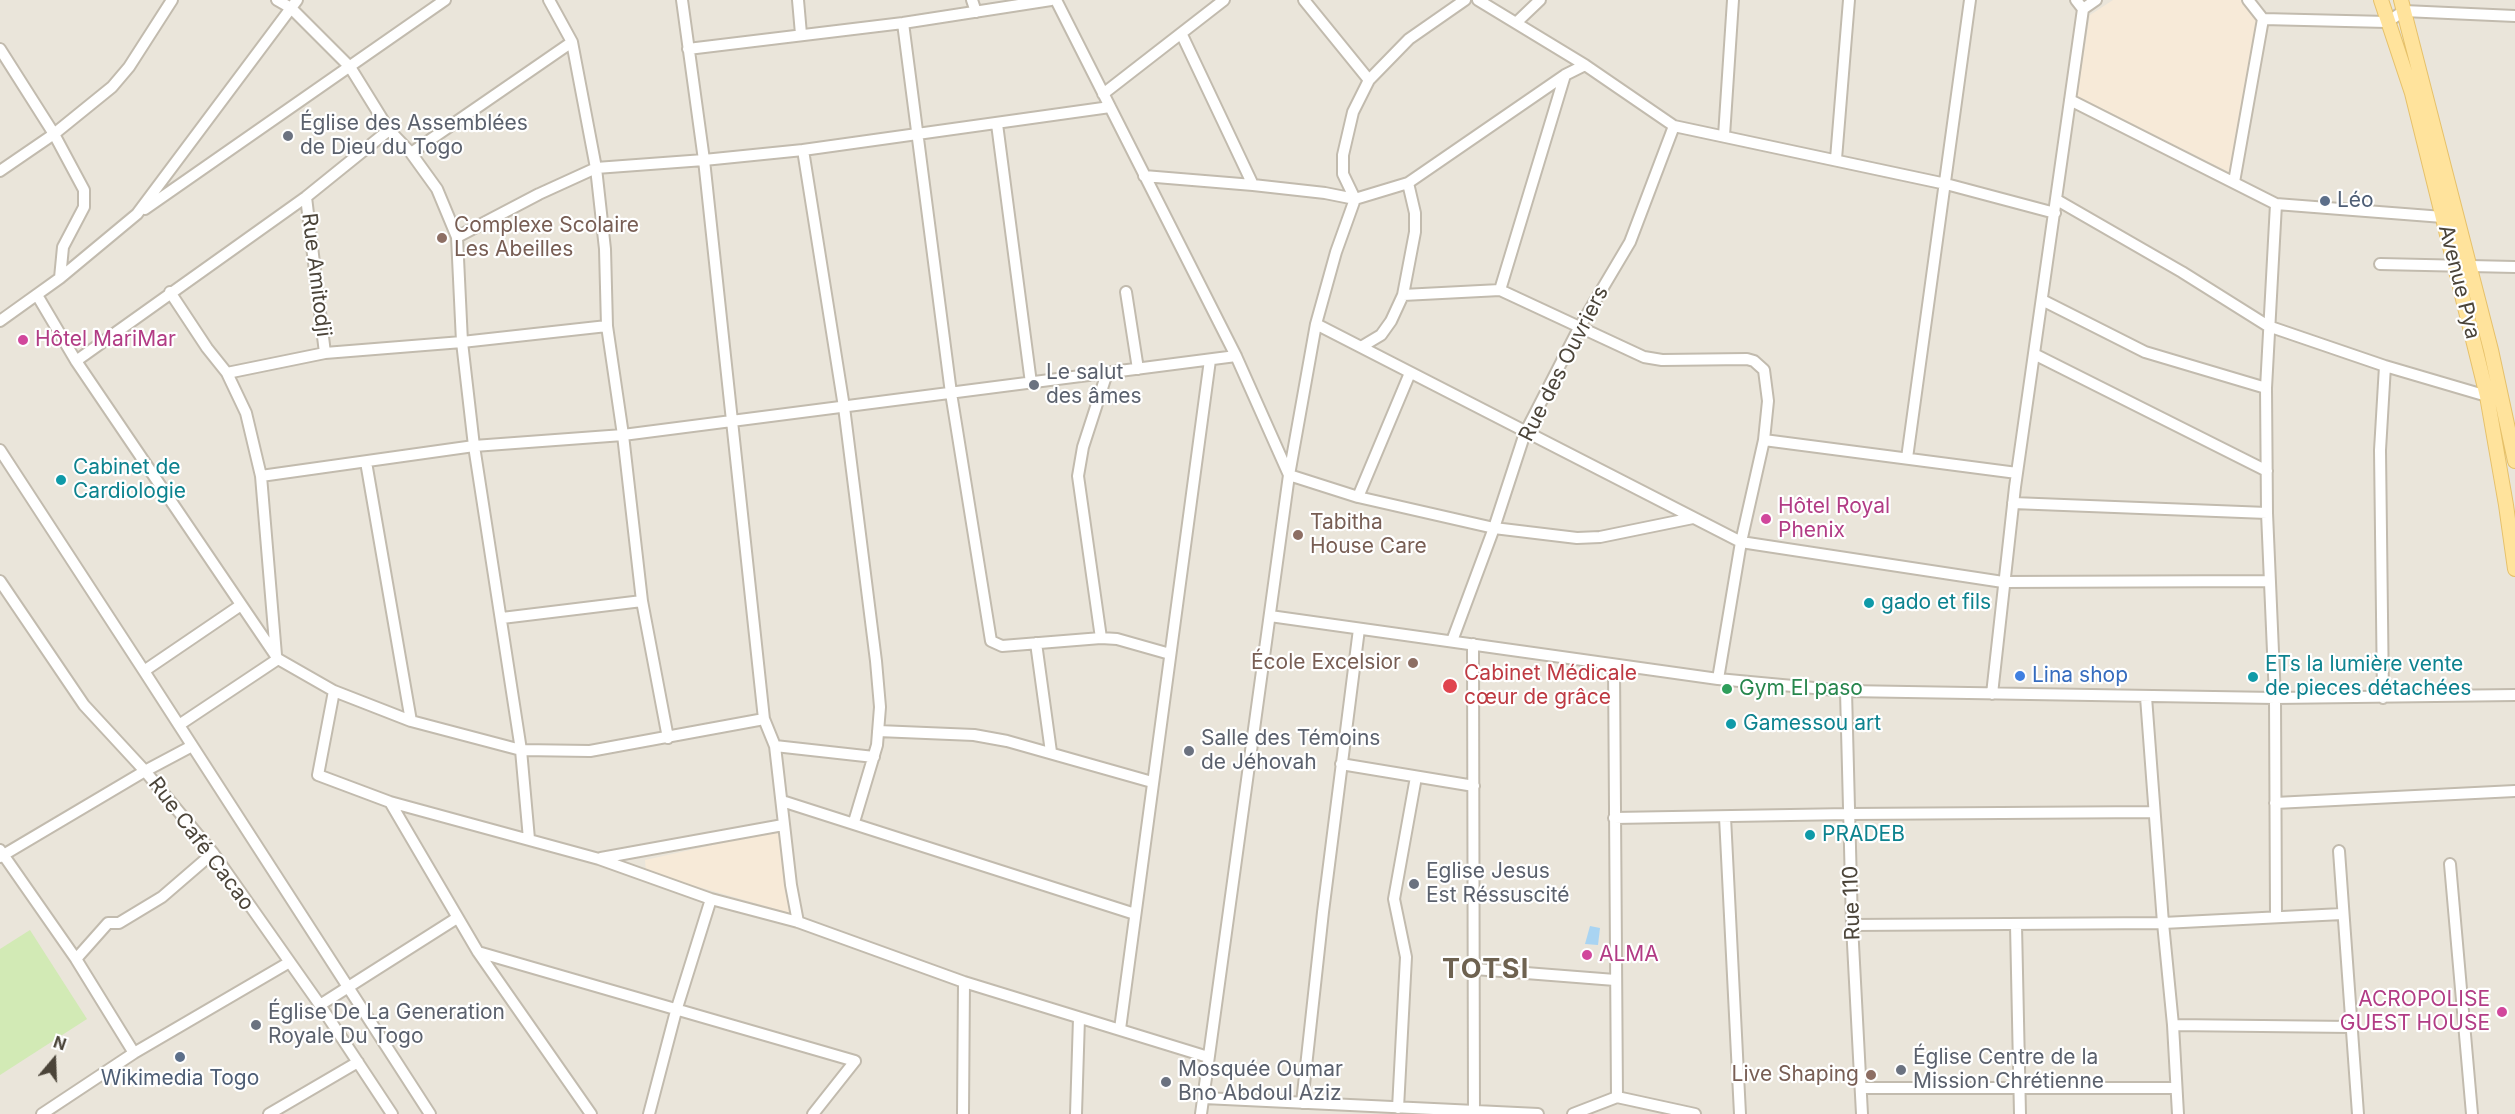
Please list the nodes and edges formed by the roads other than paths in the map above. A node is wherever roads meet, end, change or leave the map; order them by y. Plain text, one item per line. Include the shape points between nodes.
1 (172, 0) edge
2 (278, 0) edge
3 (445, 0) edge
4 (549, 0) edge
5 (682, 0) edge
6 (798, 0) edge
7 (972, 0) edge
8 (1051, 0) edge
9 (1056, 0) edge
10 (1224, 0) edge
11 (1304, 0) edge
12 (1465, 0) edge
13 (1478, 0) edge
14 (1540, 0) edge
15 (1733, 0) edge
16 (1849, 0) edge
17 (1970, 0) edge
18 (2096, 0) edge
19 (2247, 0) edge
20 (2381, 0) edge
21 (294, 4) edge
22 (2079, 5) edge
23 (2402, 6) edge
24 (976, 12) junction
25 (2515, 16) edge
26 (2262, 19) junction
27 (1517, 22) junction
28 (2387, 22) junction
29 (903, 23) junction
30 (801, 34) junction
31 (1182, 35) junction
32 (572, 42) junction
33 (0, 49) edge
34 (688, 49) junction
35 (1585, 65) junction
36 (350, 67) junction
37 (1565, 75) junction
38 (1369, 80) junction
39 (1103, 94) junction
40 (2070, 100) junction
41 (1110, 107) junction
42 (997, 124) junction
43 (1674, 126) junction
44 (389, 130) junction
45 (54, 134) junction
46 (916, 134) junction
47 (1724, 136) junction
48 (803, 150) junction
49 (411, 153) junction
50 (1836, 159) junction
51 (704, 160) junction
52 (596, 168) junction
53 (0, 171) edge
54 (1144, 176) junction
55 (2234, 182) junction
56 (1408, 183) junction
57 (1946, 184) junction
58 (1252, 185) junction
59 (306, 197) junction
60 (1354, 199) junction
61 (2057, 200) junction
62 (2276, 204) junction
63 (2055, 213) junction
64 (137, 214) junction
65 (2443, 217) junction
66 (457, 237) junction
67 (2380, 264) dead end
68 (2462, 265) junction
69 (2515, 267) edge
70 (60, 278) junction
71 (1500, 290) junction
72 (170, 292) junction
73 (1126, 292) dead end
74 (37, 295) junction
75 (1403, 295) junction
76 (2042, 300) junction
77 (0, 321) edge
78 (1316, 324) junction
79 (607, 326) junction
80 (2268, 326) junction
81 (1579, 328) junction
82 (462, 342) junction
83 (1361, 347) junction
84 (325, 352) junction
85 (2034, 354) junction
86 (1236, 356) junction
87 (1210, 360) junction
88 (76, 361) junction
89 (2385, 366) junction
90 (1138, 369) junction
91 (227, 373) junction
92 (1107, 373) junction
93 (1410, 373) junction
94 (1031, 383) junction
95 (2266, 388) junction
96 (951, 393) junction
97 (2487, 396) junction
98 (844, 407) junction
99 (732, 421) junction
100 (1526, 432) junction
101 (623, 435) junction
102 (1764, 440) junction
103 (474, 446) junction
104 (0, 450) edge
105 (1907, 458) junction
106 (2515, 461) edge
107 (366, 462) junction
108 (2267, 471) junction
109 (2017, 473) junction
110 (261, 476) junction
111 (1289, 476) junction
112 (1358, 497) junction
113 (2013, 503) junction
114 (2267, 513) junction
115 (1693, 518) junction
116 (1494, 528) junction
117 (1741, 542) junction
118 (2515, 569) edge
119 (0, 581) edge
120 (2270, 581) junction
121 (2003, 582) junction
122 (642, 601) junction
123 (241, 605) junction
124 (1270, 616) junction
125 (502, 618) junction
126 (1359, 629) junction
127 (1101, 638) junction
128 (1452, 641) junction
129 (1036, 643) junction
130 (1473, 644) junction
131 (1170, 654) junction
132 (277, 657) junction
133 (1614, 665) junction
134 (144, 671) junction
135 (1718, 680) junction
136 (334, 691) junction
137 (1846, 691) junction
138 (1992, 694) junction
139 (2515, 695) edge
140 (2146, 697) junction
141 (2276, 698) junction
142 (2383, 698) junction
143 (764, 719) junction
144 (411, 721) junction
145 (179, 725) junction
146 (878, 731) junction
147 (668, 738) junction
148 (192, 746) junction
149 (775, 746) junction
150 (521, 750) junction
151 (1051, 752) junction
152 (874, 757) junction
153 (1341, 764) junction
154 (145, 771) junction
155 (1416, 777) junction
156 (1152, 782) junction
157 (1474, 786) junction
158 (2515, 791) edge
159 (782, 801) junction
160 (390, 802) junction
161 (2275, 803) junction
162 (2154, 812) junction
163 (1849, 814) junction
164 (1725, 817) junction
165 (1614, 819) junction
166 (854, 822) junction
167 (783, 825) junction
168 (530, 839) junction
169 (2338, 851) dead end
170 (1, 854) edge
171 (213, 854) junction
172 (599, 859) junction
173 (2450, 864) dead end
174 (711, 899) junction
175 (1135, 914) junction
176 (2342, 914) junction
177 (2276, 917) junction
178 (457, 918) junction
179 (798, 922) junction
180 (2163, 923) junction
181 (1852, 925) junction
182 (2016, 925) junction
183 (478, 952) junction
184 (76, 959) junction
185 (288, 963) junction
186 (1475, 969) junction
187 (1615, 980) junction
188 (964, 982) junction
189 (350, 988) junction
190 (320, 1005) junction
191 (676, 1011) junction
192 (1079, 1018) junction
193 (2173, 1026) junction
194 (2351, 1027) junction
195 (1120, 1029) junction
196 (134, 1053) junction
197 (1208, 1057) junction
198 (358, 1062) junction
199 (2019, 1087) junction
200 (1861, 1088) junction
201 (2176, 1088) junction
202 (1617, 1097) junction
203 (1204, 1098) junction
204 (1302, 1103) junction
205 (1398, 1108) junction
206 (1474, 1112) edge
207 (42, 1114) edge
208 (269, 1114) edge
209 (392, 1114) edge
210 (429, 1114) edge
211 (591, 1114) edge
212 (649, 1114) edge
213 (813, 1114) edge
214 (963, 1114) edge
215 (1076, 1114) edge
216 (1201, 1114) edge
217 (1538, 1114) edge
218 (1573, 1114) edge
219 (1695, 1114) edge
220 (1740, 1114) edge
221 (1862, 1114) edge
222 (2020, 1114) edge
223 (2178, 1114) edge
224 (2358, 1114) edge
225 (2472, 1114) edge

1 - 45 street via 129,68 112,87
2 - 21 street
3 - 36 street
4 - 32 street
5 - 34 street
6 - 30 street
7 - 24 street
8 - 24 street
9 - 39 street
10 - 31 street
11 - 38 street
12 - 38 street via 1408,39
13 - 27 street
14 - 27 street
15 - 47 street
16 - 50 street
17 - 57 street
18 - 22 street
19 - 26 street
20 - 28 main road, Avenue Pya
21 - 36 street
21 - 64 street
22 - 40 street
23 - 25 street
23 - 28 street
23 - 68 main road, Avenue Pya
24 - 29 street
26 - 28 street
26 - 55 street
27 - 35 street
28 - 65 main road, Avenue Pya via 2412,93
29 - 30 street
29 - 46 street
30 - 34 street
31 - 39 street
31 - 58 street
32 - 49 street
32 - 52 street
33 - 45 street
34 - 51 street
35 - 37 street
35 - 43 street
36 - 44 street
36 - 64 street
37 - 56 street
37 - 71 street
38 - 60 street via 1353,112 1343,155 1343,174
39 - 41 street
40 - 55 street
40 - 61 street
41 - 42 street
41 - 54 street
42 - 46 street
42 - 94 street
43 - 47 street
43 - 81 street, Rue des Ouvriers via 1630,242
44 - 49 street
44 - 59 street
45 - 53 street
45 - 70 street via 86,199 63,247
46 - 48 street
46 - 96 street
47 - 50 street
48 - 51 street
48 - 98 street
49 - 66 street via 437,189
50 - 57 street
51 - 52 street
51 - 99 street
52 - 66 street
52 - 79 street via 605,249
54 - 58 street
54 - 86 street
55 - 62 street
56 - 60 street
56 - 75 street via 1415,232
57 - 63 street
57 - 105 street
58 - 60 street
59 - 72 street
59 - 84 street, Rue Amitodji
60 - 78 street
61 - 63 street
61 - 80 street
62 - 65 street
62 - 80 street
63 - 76 street
64 - 70 street
65 - 68 main road, Avenue Pya
66 - 82 street
67 - 68 street
68 - 69 street
68 - 97 main road, Avenue Pya
68 - 106 main road, Avenue Pya via 2491,350
70 - 74 street
71 - 75 street
71 - 81 street
72 - 88 street
72 - 91 street
73 - 90 street
74 - 77 street
74 - 88 street
75 - 83 street via 1381,335
76 - 85 street
76 - 95 street via 2145,352
78 - 83 street
78 - 111 street
79 - 82 street
79 - 101 street
80 - 89 street
80 - 95 street
81 - 100 street, Rue des Ouvriers
81 - 102 street via 1652,358 1754,361 1764,370 1768,401
82 - 84 street
82 - 103 street
83 - 93 street
84 - 91 street
85 - 108 street
85 - 109 street
86 - 87 street
86 - 111 street
87 - 90 street
87 - 131 street
88 - 123 street
89 - 97 street
89 - 142 street via 2380,471
90 - 92 street
91 - 110 street via 246,413
92 - 94 street
92 - 127 street via 1083,447 1078,476
93 - 100 street
93 - 112 street
94 - 96 street
95 - 108 street
96 - 98 street
96 - 129 street via 991,642 1002,646
97 - 118 main road, Avenue Pya
98 - 99 street
98 - 146 street via 876,661
99 - 101 street
99 - 143 street
100 - 115 street
100 - 116 street, Rue des Ouvriers
101 - 103 street
101 - 122 street
102 - 105 street
102 - 117 street
103 - 107 street
103 - 125 street
104 - 134 street
105 - 109 street
107 - 110 street
107 - 144 street
108 - 114 street
109 - 113 street
110 - 132 street
111 - 112 street
111 - 124 street
112 - 116 street
113 - 114 street
113 - 121 street
114 - 120 street
115 - 116 street via 1590,538
115 - 117 street
116 - 128 street, Rue des Ouvriers
117 - 121 street
117 - 135 street
119 - 154 street, Rue Café Cacao via 84,705
120 - 121 street
120 - 141 street
121 - 138 street
122 - 125 street
122 - 147 street
123 - 132 street
123 - 134 street
124 - 126 street
124 - 197 street
125 - 150 street
126 - 128 street
126 - 153 street
127 - 129 street
127 - 131 street
128 - 130 street
129 - 151 street
130 - 133 street
130 - 157 street
131 - 156 street
132 - 136 street
132 - 145 street
133 - 135 street
133 - 165 street
134 - 145 street
135 - 137 street
136 - 144 street
136 - 160 street via 318,775
137 - 138 street
137 - 163 street, Rue 110
138 - 140 street
139 - 142 street
140 - 141 street
140 - 162 street
141 - 142 street
141 - 161 street
143 - 147 street
143 - 149 street
144 - 150 street
145 - 148 street
146 - 151 street via 974,735
146 - 152 street
147 - 150 street via 590,751
148 - 154 street
148 - 189 street
149 - 152 street
149 - 159 street
150 - 168 street
151 - 156 street
152 - 166 street
153 - 155 street
153 - 204 street
154 - 170 street
154 - 171 street, Rue Café Cacao
155 - 157 street
155 - 205 street via 1394,899 1406,957
156 - 175 street
157 - 186 street
158 - 161 street
159 - 166 street
159 - 167 street
160 - 168 street
160 - 178 street
161 - 177 street
162 - 163 street
162 - 180 street
163 - 164 street
163 - 181 street, Rue 110
164 - 165 street
164 - 220 street
165 - 187 street
166 - 175 street
167 - 172 street
167 - 179 street
168 - 172 street
169 - 176 street
170 - 184 street
171 - 184 street via 162,897 119,922 108,923
171 - 185 street, Rue Café Cacao
172 - 174 street
173 - 225 street
174 - 179 street
174 - 191 street
175 - 195 street
176 - 177 street
176 - 194 street
177 - 180 street
178 - 183 street
178 - 189 street
179 - 188 street
180 - 182 street
180 - 193 street
181 - 182 street
181 - 200 street, Rue 110
182 - 199 street
183 - 191 street
183 - 211 street
184 - 196 street
185 - 190 street, Rue Café Cacao
185 - 196 street
186 - 187 street
186 - 206 street
187 - 202 street
188 - 192 street
188 - 214 street
189 - 190 street
189 - 210 street
190 - 198 street, Rue Café Cacao
191 - 212 street
191 - 213 street via 855,1061
192 - 195 street
192 - 215 street
193 - 194 street
193 - 201 street
194 - 224 street
195 - 197 street
196 - 207 street
197 - 203 street
198 - 208 street
198 - 209 street, Rue Café Cacao
199 - 200 street
199 - 201 street
199 - 222 street
200 - 221 street, Rue 110
201 - 223 street
202 - 218 street
202 - 219 street
203 - 204 street
203 - 216 street
204 - 205 street
205 - 206 street
206 - 217 street

